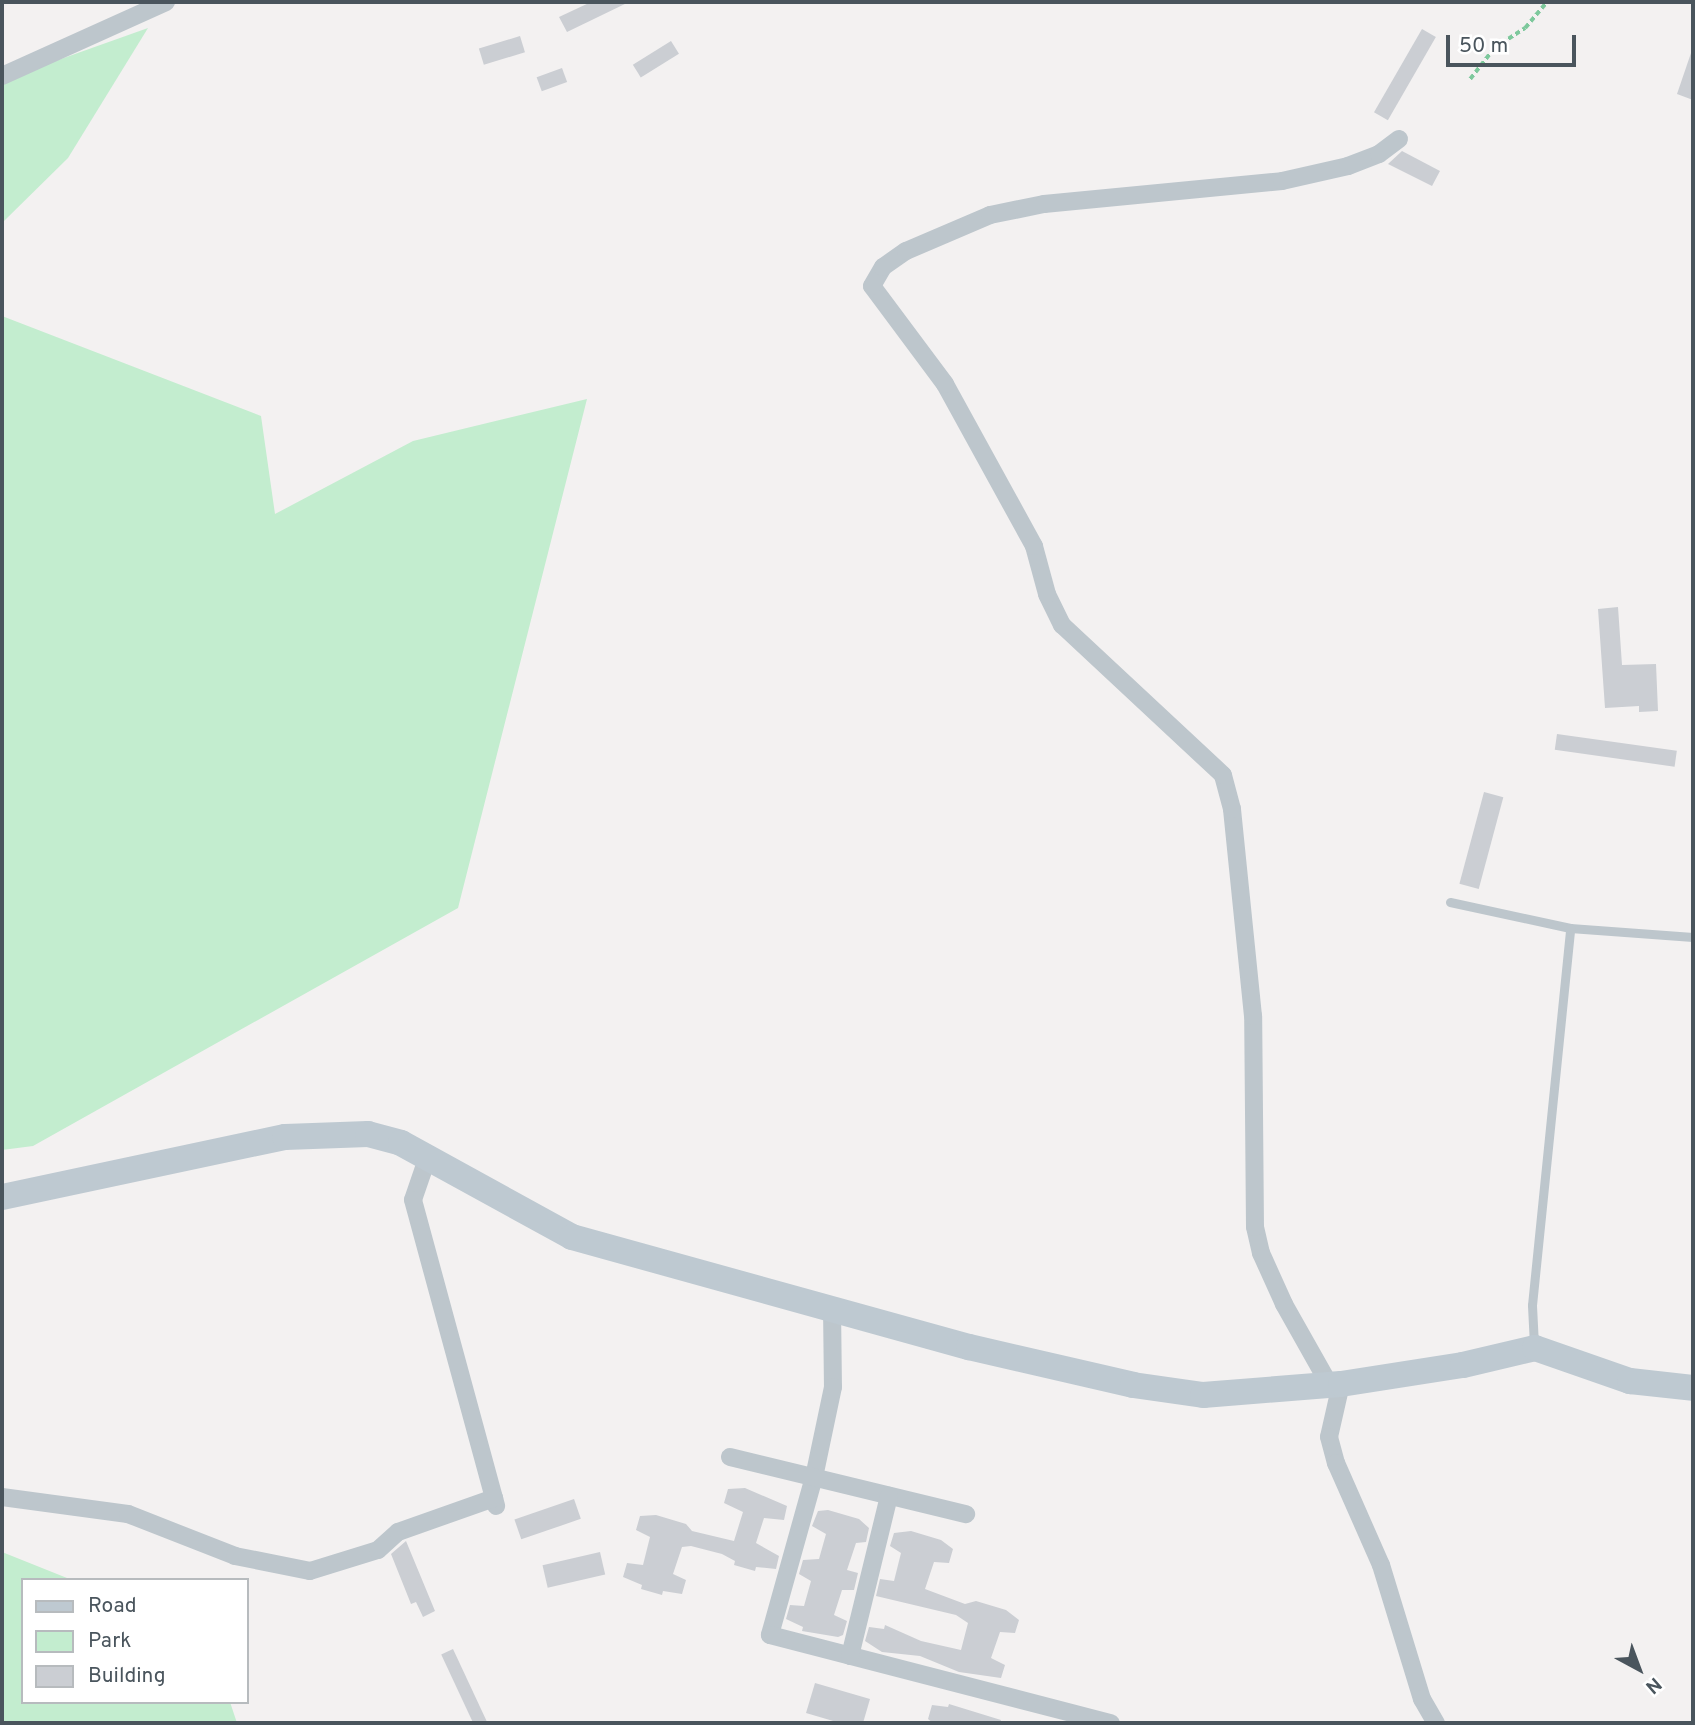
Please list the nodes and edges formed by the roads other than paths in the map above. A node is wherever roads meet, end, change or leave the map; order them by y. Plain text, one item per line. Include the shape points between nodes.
1 (166, 2) edge
2 (2, 76) edge
3 (1399, 139) dead end
4 (1450, 902) dead end
5 (1570, 928) junction
6 (1693, 937) edge
7 (427, 1159) junction
8 (2, 1197) edge
9 (832, 1307) junction
10 (1535, 1348) junction
11 (1335, 1384) junction
12 (1693, 1388) edge
13 (730, 1457) dead end
14 (814, 1477) junction
15 (889, 1496) junction
16 (2, 1497) edge
17 (966, 1514) dead end
18 (850, 1656) junction
19 (1111, 1723) edge
20 (1436, 1723) edge

1 - 2 street
3 - 11 street via 1379,155 1282,181 1044,204 990,215 906,251 883,267 872,286 945,384 1034,546 1047,594 1062,625 1223,775 1232,809 1253,1016 1255,1227 1261,1254 1284,1304
4 - 5 lane
5 - 6 lane
5 - 10 lane via 1532,1305
7 - 8 street via 381,1136 316,1134
7 - 9 street via 572,1237
7 - 16 street via 413,1200 495,1503 398,1532 378,1549 310,1571 235,1556 128,1514
9 - 11 street via 968,1346 1160,1390 1203,1395
9 - 14 street via 833,1387
10 - 11 street via 1463,1365
10 - 12 street via 1630,1381
11 - 20 street via 1329,1437 1336,1463 1381,1565 1418,1689
13 - 14 street
14 - 15 street
14 - 18 street via 770,1635
15 - 17 street
15 - 18 street
18 - 19 street

